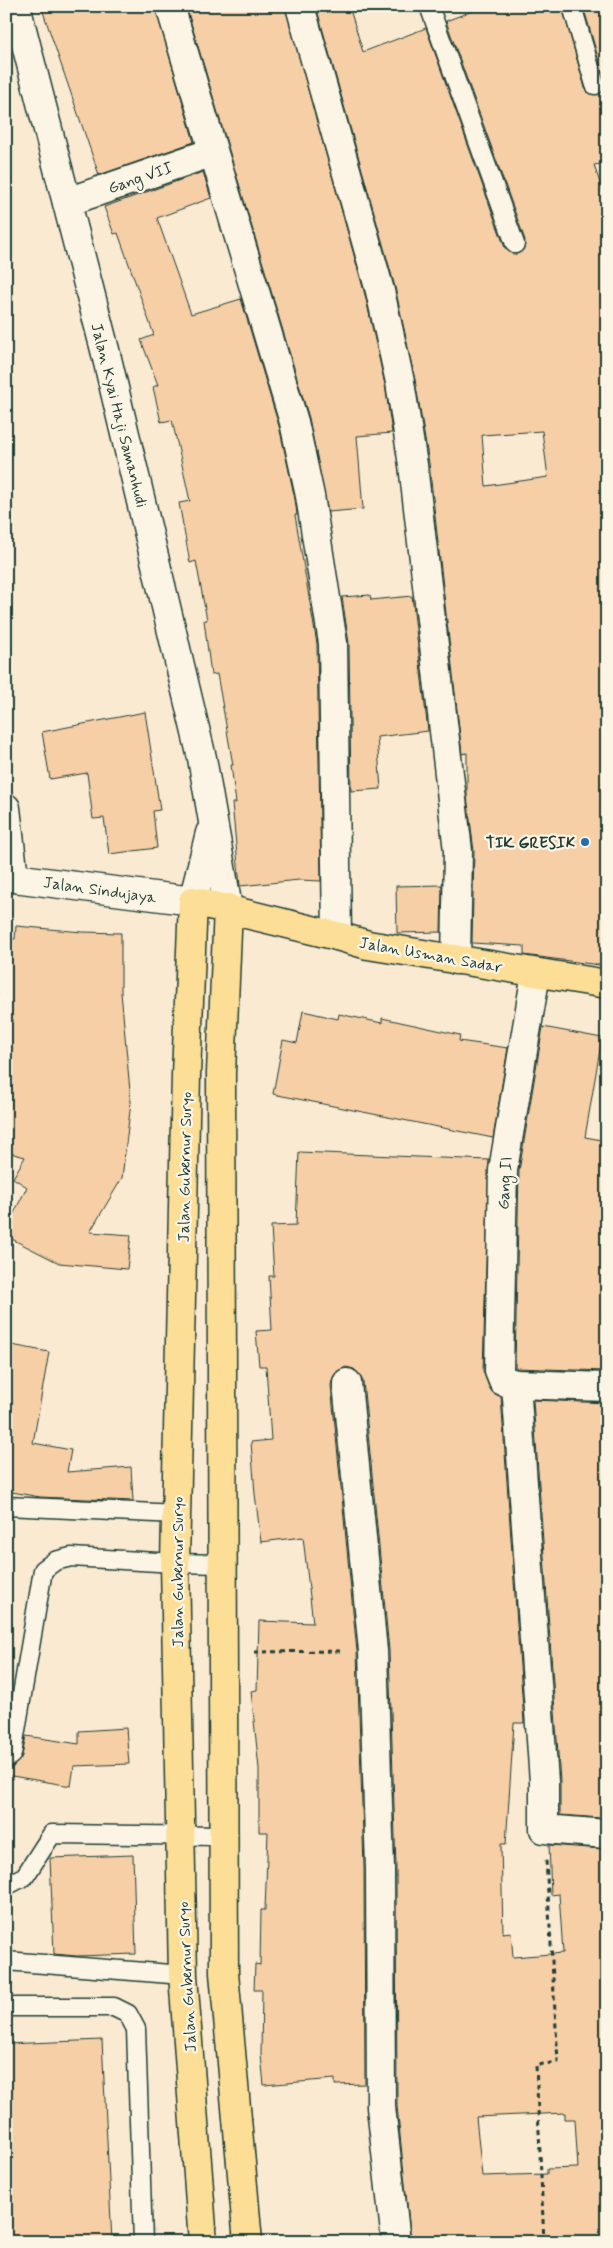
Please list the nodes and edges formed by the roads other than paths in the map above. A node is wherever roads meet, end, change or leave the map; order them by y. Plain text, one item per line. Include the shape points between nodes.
1 (16, 6) edge
2 (170, 6) edge
3 (300, 6) edge
4 (429, 6) edge
5 (572, 6) edge
6 (595, 85) dead end
7 (213, 152) junction
8 (67, 202) junction
9 (515, 244) dead end
10 (6, 808) edge
11 (212, 826) junction
12 (10, 877) edge
13 (193, 902) junction
14 (228, 908) junction
15 (337, 936) junction
16 (456, 960) junction
17 (536, 973) junction
18 (607, 984) edge
19 (347, 1382) dead end
20 (516, 1384) junction
21 (607, 1387) edge
22 (6, 1506) edge
23 (177, 1514) junction
24 (176, 1563) junction
25 (223, 1564) junction
26 (6, 1759) edge
27 (181, 1834) junction
28 (607, 1834) edge
29 (223, 1836) junction
30 (6, 1886) edge
31 (6, 1961) edge
32 (183, 1975) junction
33 (6, 2008) edge
34 (143, 2242) edge
35 (203, 2242) edge
36 (248, 2242) edge
37 (396, 2242) edge

1 - 8 street, Jalan Kyai Haji Samanhudi
2 - 7 street
3 - 16 street via 380,291 400,382 413,466 458,851
4 - 9 lane
5 - 6 lane
7 - 8 street, Gang VII
7 - 15 street via 294,422 310,496 333,643
8 - 11 street, Jalan Kyai Haji Samanhudi via 200,748
10 - 12 street
11 - 13 street, Jalan Kyai Haji Samanhudi
11 - 14 street, Jalan Kyai Haji Samanhudi
12 - 13 street, Jalan Sindujaya
13 - 14 highway, Jalan Usman Sadar
13 - 23 highway, Jalan Gubernur Suryo
14 - 15 highway, Jalan Usman Sadar
14 - 25 highway via 221,1073
15 - 16 highway, Jalan Usman Sadar via 368,945
16 - 17 highway, Jalan Usman Sadar
17 - 18 highway, Jalan Usman Sadar
17 - 20 street, Gang II via 503,1170 499,1371 503,1381
19 - 37 street via 373,1651 380,1868 381,2107
20 - 21 street
20 - 28 street via 544,1782 544,1829
22 - 23 lane
23 - 24 highway, Jalan Gubernur Suryo
24 - 25 lane
24 - 26 lane via 71,1557 54,1561 43,1570 12,1754
24 - 27 highway, Jalan Gubernur Suryo
25 - 29 highway
27 - 29 lane
27 - 30 lane via 52,1834 25,1876
27 - 32 highway, Jalan Gubernur Suryo
29 - 36 highway via 224,1973
31 - 32 lane
32 - 35 highway, Jalan Gubernur Suryo
33 - 34 lane via 114,2006 128,2014 136,2029

